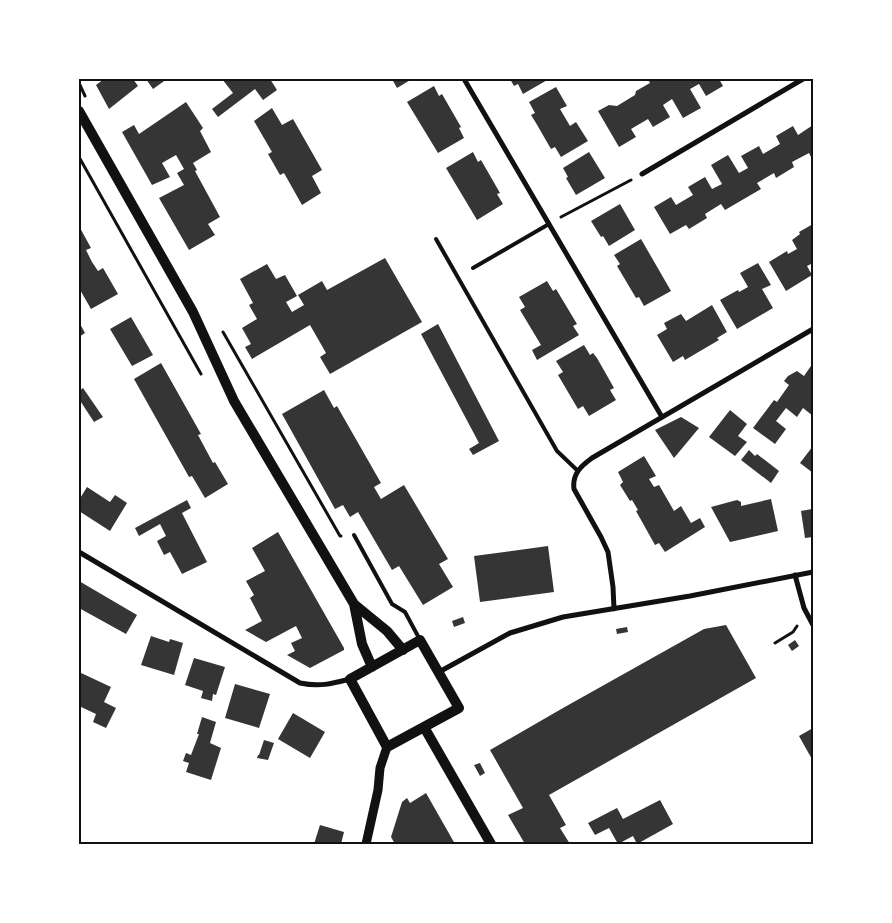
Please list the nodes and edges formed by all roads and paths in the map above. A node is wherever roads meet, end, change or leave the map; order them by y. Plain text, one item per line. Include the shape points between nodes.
1 (464, 79) edge
2 (803, 79) edge
3 (79, 111) edge
4 (642, 174) joint
5 (549, 224) junction
6 (436, 239) dead end
7 (473, 268) dead end
8 (813, 329) edge
9 (662, 417) junction
10 (578, 471) junction
11 (354, 535) dead end
12 (79, 552) edge
13 (813, 572) edge
14 (795, 575) junction
15 (354, 604) junction
16 (614, 609) junction
17 (813, 625) edge
18 (797, 626) dead end
19 (420, 640) junction
20 (775, 644) dead end
21 (403, 650) junction
22 (372, 667) junction
23 (438, 672) junction
24 (350, 679) junction
25 (424, 727) junction
26 (387, 747) junction
27 (366, 844) edge
28 (491, 844) edge

1 - 5 street
2 - 4 street
3 - 15 main road via 193,312 234,401
4 - 5 path
5 - 7 lane
5 - 9 street
6 - 10 lane via 557,452
8 - 9 street
9 - 10 street via 592,458
10 - 16 street via 574,490 608,552
11 - 19 lane via 392,604 405,612
12 - 24 street via 300,683 314,686
13 - 14 street
14 - 16 street
14 - 17 street via 804,608
15 - 21 main road via 387,631
15 - 22 main road via 362,644
16 - 23 street via 562,617 510,633
18 - 20 path
19 - 21 main road
19 - 23 main road
21 - 22 main road
22 - 24 main road
23 - 25 main road via 458,708
24 - 26 main road
25 - 26 main road
25 - 28 main road
26 - 27 street

